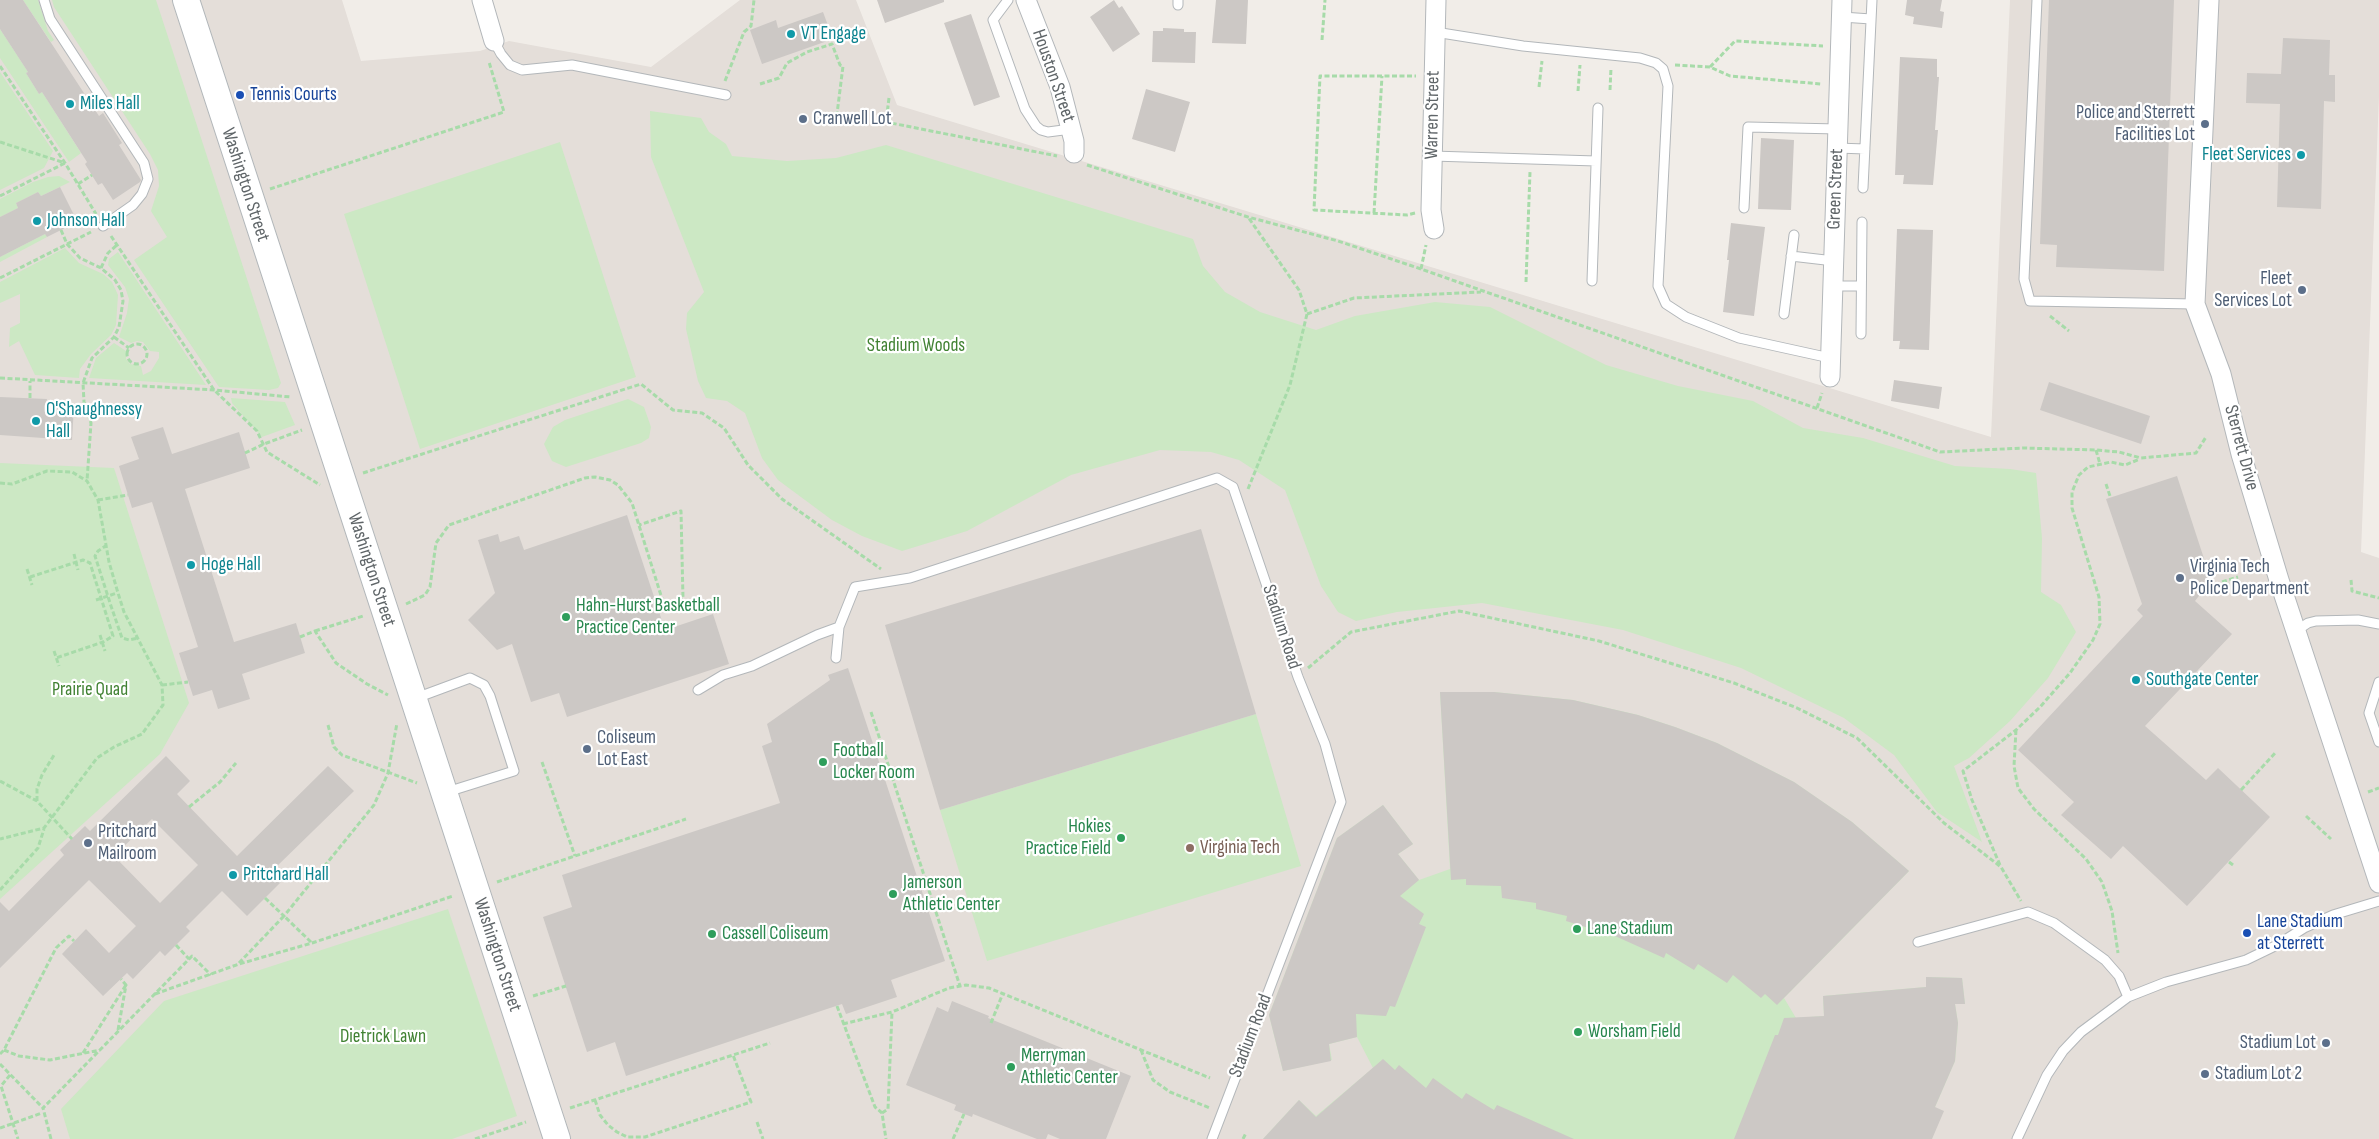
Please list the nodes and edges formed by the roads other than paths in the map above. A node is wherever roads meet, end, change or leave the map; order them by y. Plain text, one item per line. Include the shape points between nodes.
1 (44, 0) edge
2 (186, 0) edge
3 (482, 0) edge
4 (1008, 0) edge
5 (1026, 0) edge
6 (1436, 0) edge
7 (1872, 0) edge
8 (2037, 0) edge
9 (2209, 0) edge
10 (1842, 9) edge
11 (1871, 19) junction
12 (1435, 32) junction
13 (494, 41) joint
14 (726, 95) dead end
15 (1598, 108) dead end
16 (1838, 128) junction
17 (1071, 129) junction
18 (1837, 148) junction
19 (1865, 149) junction
20 (1432, 156) junction
21 (1072, 158) road end
22 (1596, 161) junction
23 (1863, 188) dead end
24 (1744, 208) dead end
25 (1862, 222) dead end
26 (103, 226) road end
27 (1794, 235) dead end
28 (1430, 236) road end
29 (1791, 256) junction
30 (1834, 261) junction
31 (1592, 281) dead end
32 (1833, 286) junction
33 (1861, 286) junction
34 (2195, 304) junction
35 (1784, 314) dead end
36 (1861, 334) dead end
37 (1830, 358) junction
38 (1827, 383) road end
39 (2379, 624) edge
40 (839, 627) junction
41 (2296, 631) junction
42 (836, 658) dead end
43 (2379, 682) edge
44 (698, 690) dead end
45 (401, 697) junction
46 (2379, 742) edge
47 (444, 793) junction
48 (2379, 883) edge
49 (2379, 900) edge
50 (1918, 942) dead end
51 (2128, 998) junction
52 (557, 1139) edge
53 (1212, 1139) edge
54 (2017, 1139) edge

1 - 26 lane via 50,19 144,163 148,179 142,194 133,205
2 - 45 main road, Washington Street
3 - 13 street
4 - 17 lane via 993,20 1025,109 1041,130
5 - 17 street, Houston Street via 1060,87
6 - 12 street, Warren Street
7 - 11 lane
8 - 34 lane via 2024,280 2030,301
9 - 34 street, Sterrett Drive
10 - 11 lane
10 - 16 street, Green Street
11 - 19 lane
12 - 20 street, Warren Street
12 - 37 lane via 1640,58 1656,63 1663,69 1668,86 1658,286 1666,304 1686,317 1739,338
13 - 14 lane via 510,65 522,70 572,65
15 - 22 lane
16 - 18 street, Green Street
16 - 24 lane via 1748,127
17 - 21 street, Houston Street
18 - 19 lane
18 - 30 street, Green Street
19 - 23 lane
20 - 22 lane
20 - 28 street, Warren Street
22 - 31 lane
25 - 33 lane
27 - 29 lane
29 - 30 lane
29 - 35 lane
30 - 32 street, Green Street
32 - 33 lane
32 - 37 street, Green Street
33 - 36 lane
34 - 41 street, Sterrett Drive via 2221,374 2241,454
37 - 38 street, Green Street
39 - 41 lane via 2358,620 2316,620
40 - 42 lane
40 - 44 lane via 752,666 723,675
40 - 53 lane, Stadium Road via 855,587 910,578 1217,478 1234,487 1298,677 1325,744 1341,802
41 - 48 street, Sterrett Drive
43 - 46 lane via 2369,713
45 - 47 main road, Washington Street
45 - 47 lane via 470,678 484,685 490,696 514,771
47 - 52 main road, Washington Street
49 - 51 lane via 2333,915 2246,960 2166,982
50 - 51 lane via 2028,912 2054,923 2106,960 2119,976
51 - 54 lane via 2081,1032 2063,1051 2047,1075

